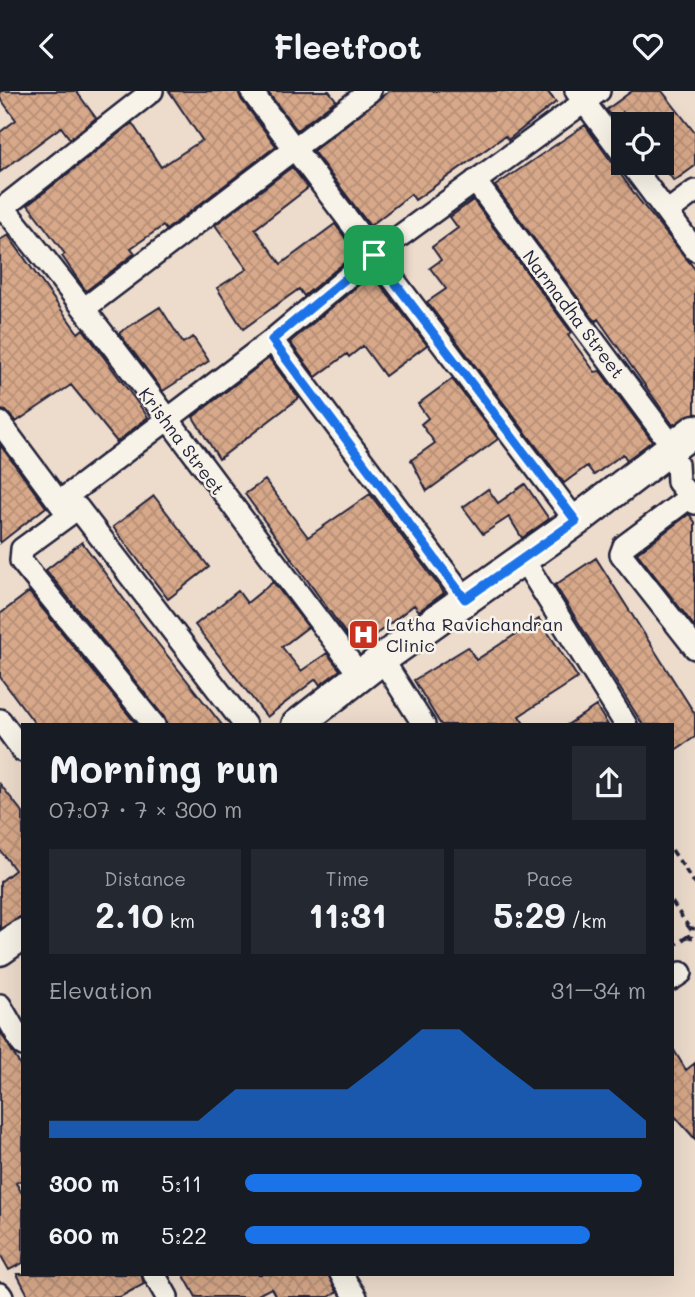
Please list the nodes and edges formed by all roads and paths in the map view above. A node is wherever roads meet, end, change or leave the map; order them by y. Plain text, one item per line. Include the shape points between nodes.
1 (152, 91) edge
2 (251, 91) edge
3 (370, 91) edge
4 (587, 95) edge
5 (611, 134) edge
6 (294, 150) junction
7 (639, 175) edge
8 (475, 181) junction
9 (695, 191) edge
10 (1, 209) edge
11 (667, 212) junction
12 (695, 250) edge
13 (374, 255) junction
14 (85, 308) junction
15 (272, 340) junction
16 (166, 421) junction
17 (0, 423) edge
18 (682, 453) edge
19 (693, 497) edge
20 (69, 505) junction
21 (576, 521) junction
22 (523, 559) junction
23 (465, 599) junction
24 (692, 639) edge
25 (371, 667) junction
26 (0, 720) edge
27 (152, 723) edge
28 (243, 723) edge
29 (300, 723) edge
30 (422, 723) edge
31 (625, 723) edge
32 (21, 748) edge
33 (674, 853) edge
34 (695, 884) edge
35 (674, 905) edge
36 (692, 929) edge
37 (21, 935) edge
38 (688, 936) junction
39 (695, 938) edge
40 (674, 946) edge
41 (0, 950) edge
42 (0, 1005) edge
43 (21, 1042) edge
44 (154, 1276) edge
45 (342, 1276) edge
46 (167, 1297) edge
47 (356, 1297) edge

1 - 10 street
2 - 6 street
3 - 6 street
4 - 5 street
4 - 8 street
6 - 13 street
6 - 14 street
7 - 11 street
8 - 13 street
8 - 18 street, Narmadha Street
9 - 11 street
10 - 14 street, Krishna Street
11 - 12 street
13 - 15 street
13 - 21 street
14 - 16 street, Krishna Street
15 - 16 street
15 - 23 street
16 - 20 street
16 - 25 street, Krishna Street
17 - 20 street
18 - 19 street, Narmadha Street via 678,482
18 - 21 street
19 - 24 street via 624,546 621,554
20 - 27 street via 22,549 21,561
20 - 28 street
21 - 22 street
22 - 23 street
22 - 31 street
23 - 25 street
25 - 29 street
25 - 30 street, Krishna Street
26 - 32 street
33 - 34 path
35 - 36 path
36 - 38 path
37 - 41 street
38 - 39 path
38 - 40 path
42 - 43 street
44 - 46 street
45 - 47 street

